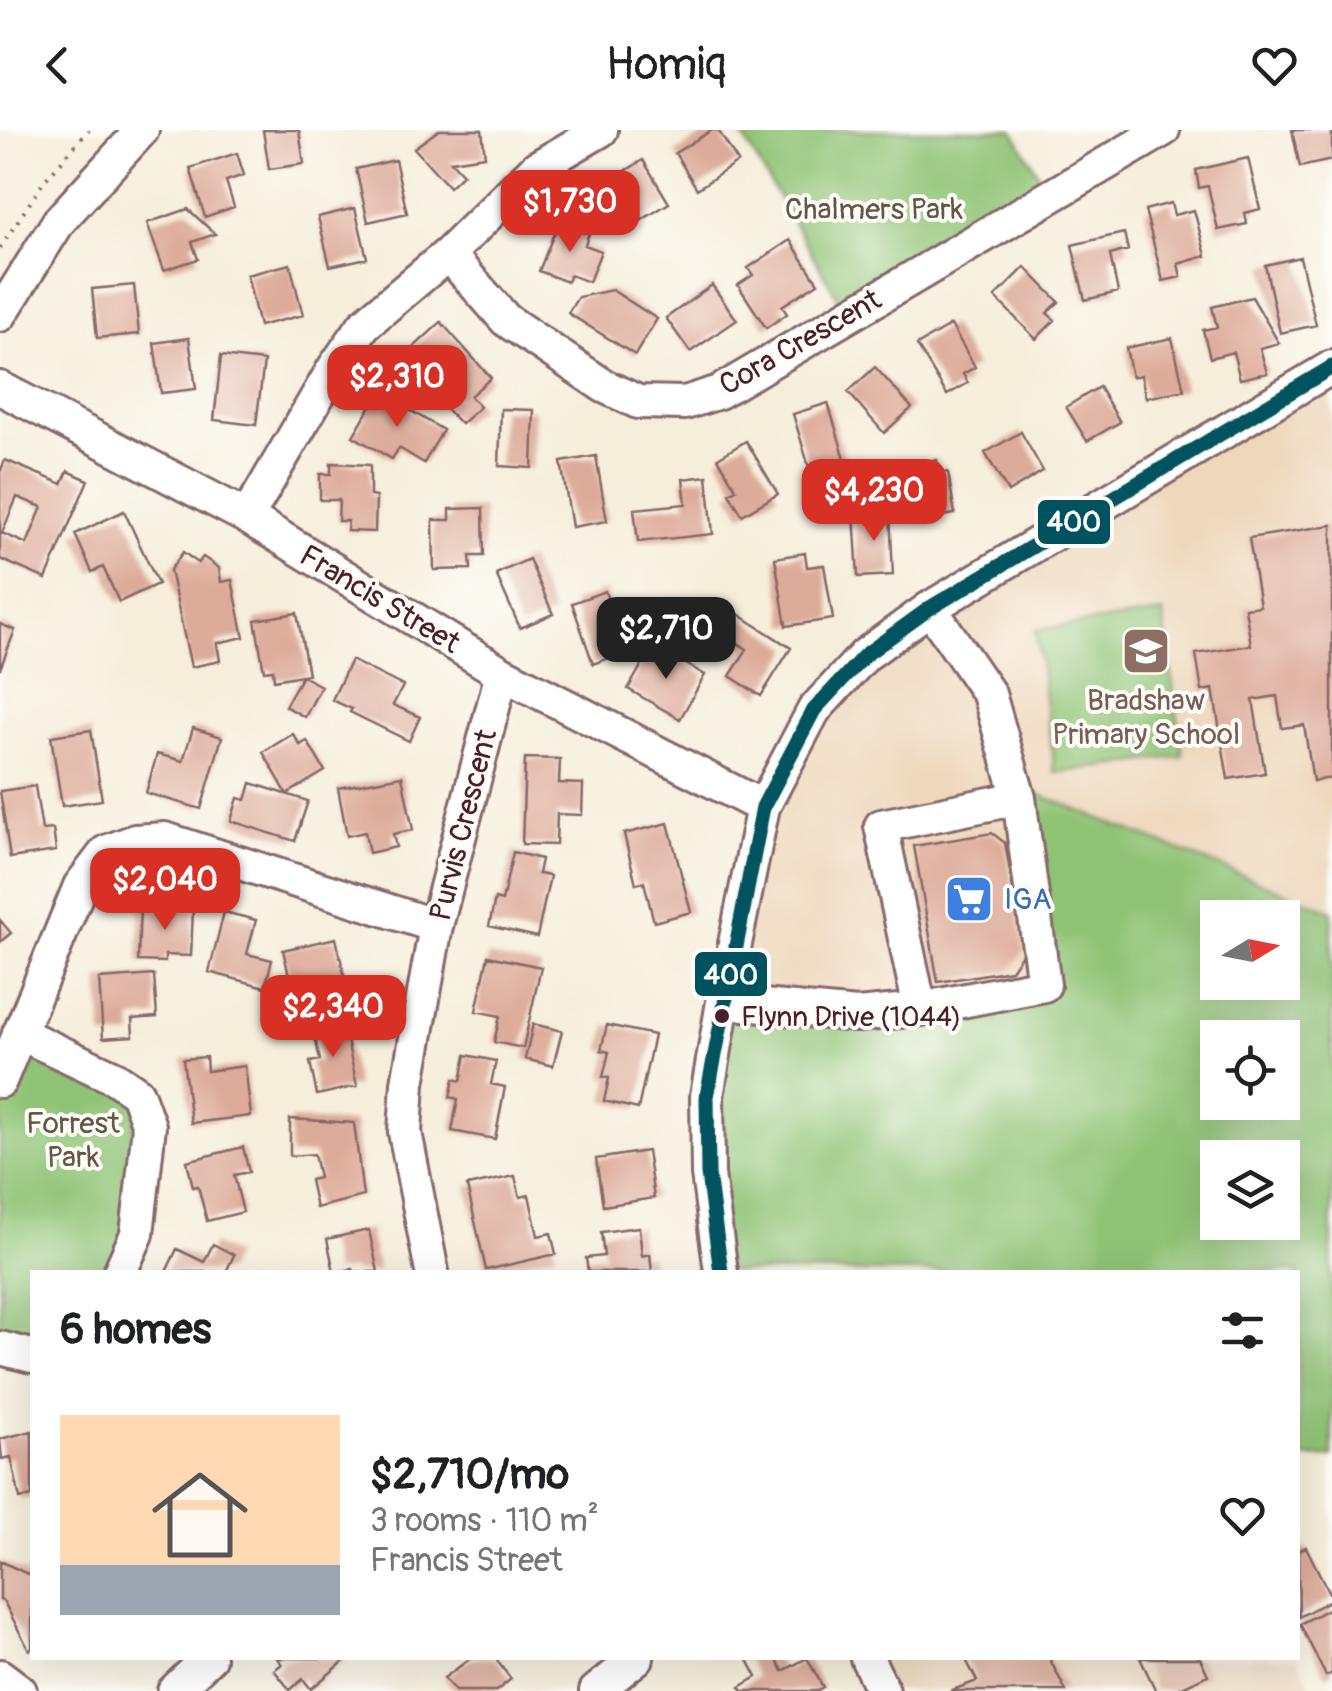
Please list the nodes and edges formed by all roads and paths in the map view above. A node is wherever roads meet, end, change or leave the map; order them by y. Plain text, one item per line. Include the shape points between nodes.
1 (89, 130) edge
2 (142, 130) edge
3 (600, 130) edge
4 (1163, 130) edge
5 (0, 248) edge
6 (448, 254) junction
7 (0, 315) edge
8 (1332, 367) edge
9 (0, 388) edge
10 (246, 518) junction
11 (930, 608) junction
12 (502, 674) junction
13 (1019, 798) junction
14 (763, 807) junction
15 (436, 926) junction
16 (722, 1002) junction
17 (920, 1009) junction
18 (19, 1034) junction
19 (0, 1081) edge
20 (121, 1270) edge
21 (432, 1270) edge
22 (721, 1270) edge
23 (0, 1348) edge
24 (30, 1356) edge
25 (207, 1660) edge
26 (635, 1660) edge
27 (868, 1660) edge
28 (0, 1676) edge
29 (20, 1691) edge
30 (174, 1691) edge
31 (596, 1691) edge
32 (882, 1691) edge

1 - 5 path via 45,180
2 - 7 street via 58,221
3 - 6 street via 536,168
4 - 6 street, Cora Crescent via 719,392 685,403 638,402 604,386 506,320
6 - 10 street via 364,326
8 - 11 street
9 - 10 street, Francis Street
10 - 12 street, Francis Street
11 - 13 street via 989,694
11 - 14 street via 865,655 814,710
12 - 14 street, Francis Street
12 - 15 street, Purvis Crescent
13 - 17 street via 1044,986
13 - 17 street via 882,826
14 - 16 street
15 - 18 street via 166,839 135,841 106,852 80,886
15 - 21 street, Purvis Crescent via 405,1132
16 - 17 street via 857,1015
16 - 22 street via 707,1096 708,1174
18 - 19 street
18 - 20 street via 137,1093 148,1126 136,1234
23 - 24 street
25 - 30 street
26 - 31 street
27 - 32 street
28 - 29 street

